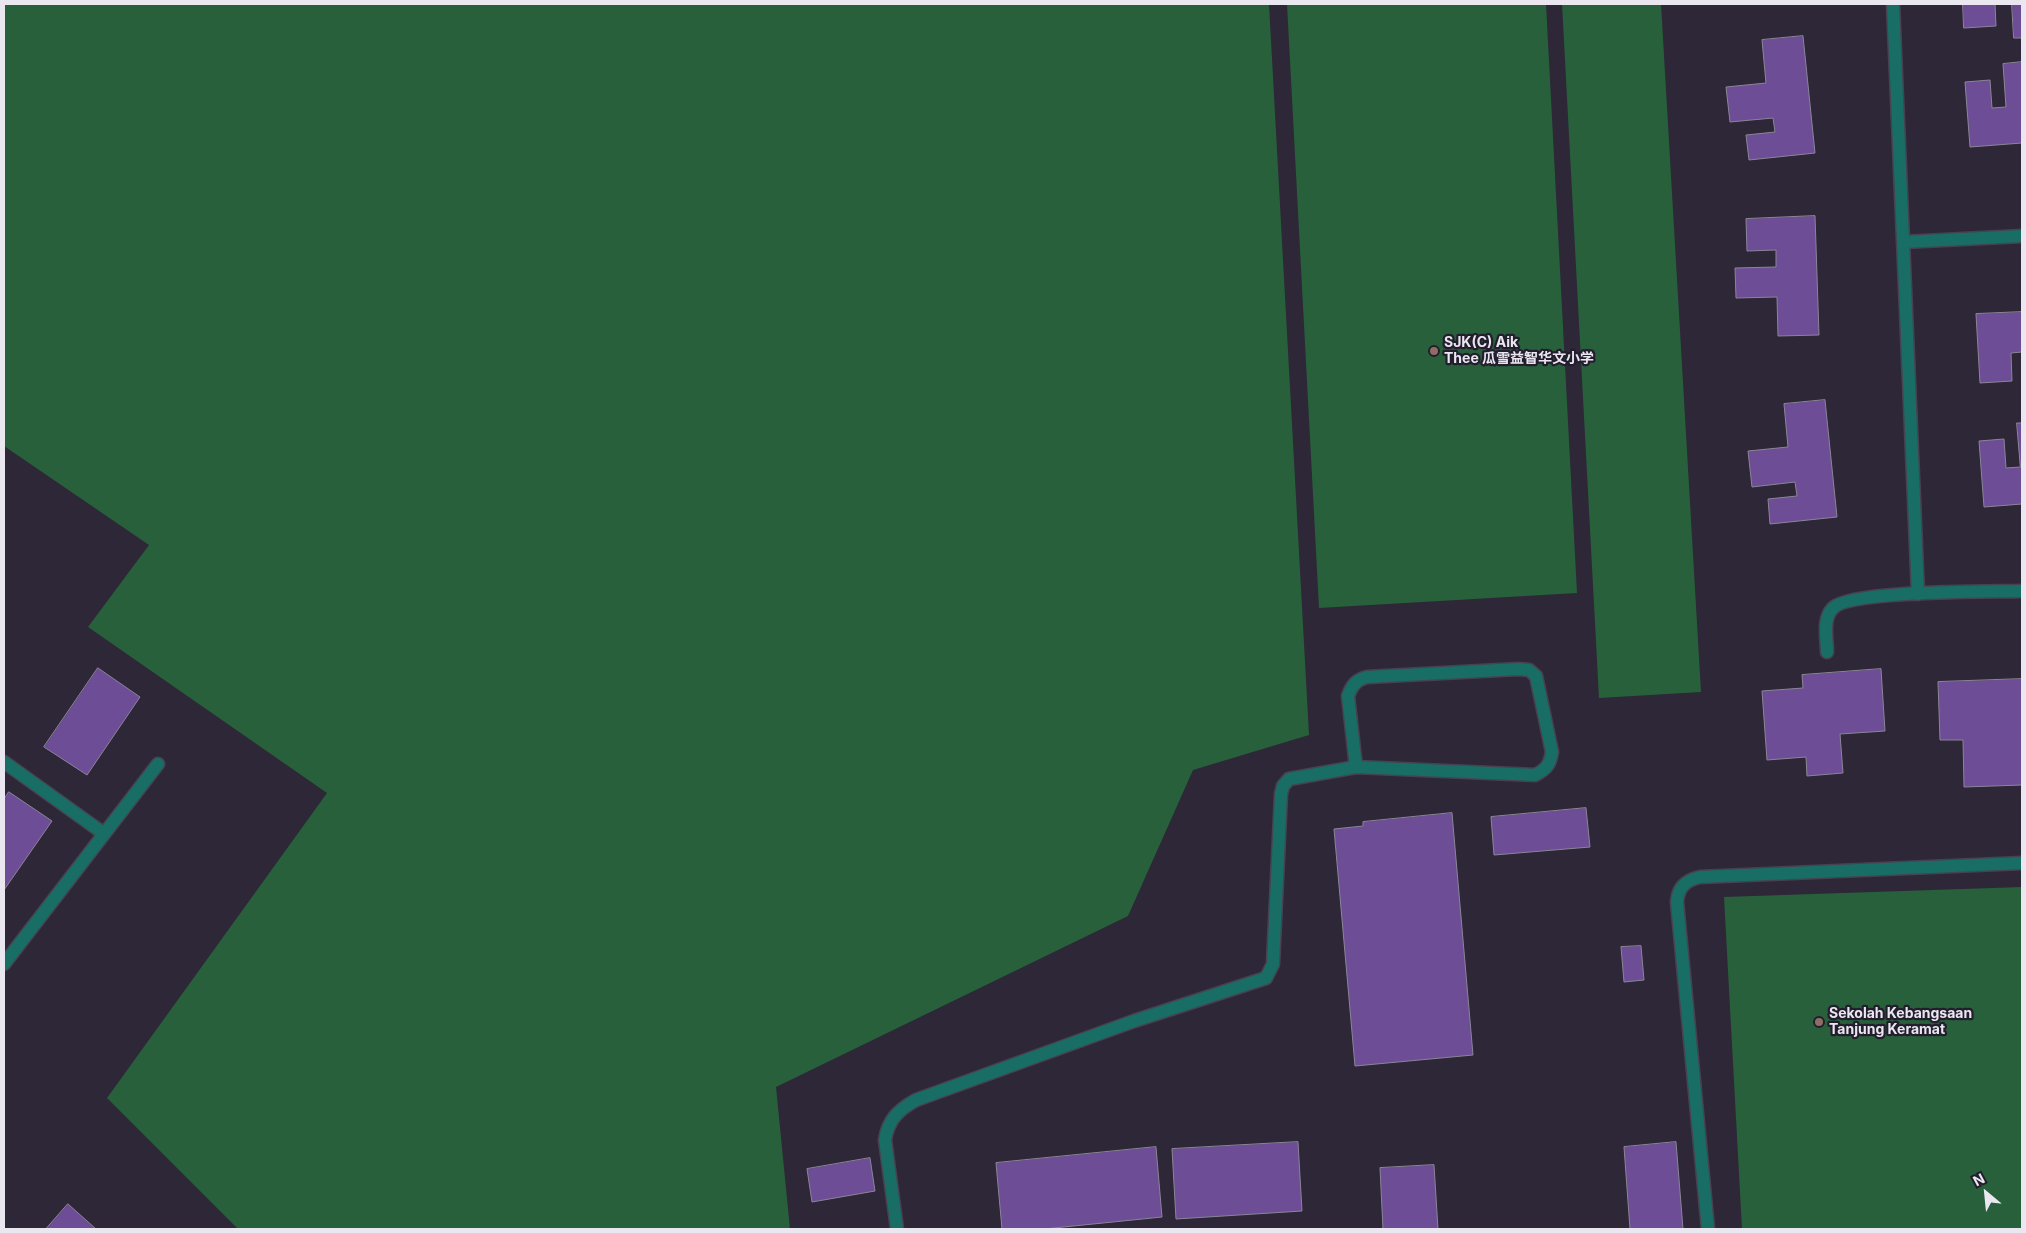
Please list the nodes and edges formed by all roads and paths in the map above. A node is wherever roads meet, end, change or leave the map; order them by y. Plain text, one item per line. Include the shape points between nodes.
1 (1893, 4) edge
2 (2022, 236) edge
3 (1904, 242) junction
4 (2022, 591) edge
5 (1918, 594) junction
6 (1827, 652) dead end
7 (4, 762) edge
8 (158, 764) dead end
9 (1356, 767) junction
10 (103, 833) junction
11 (2022, 863) edge
12 (4, 964) edge
13 (897, 1229) edge
14 (1708, 1229) edge

1 - 3 street
2 - 3 street
3 - 5 street
4 - 5 street
5 - 6 street via 1840,603 1827,616
7 - 10 street
8 - 10 street
9 - 9 street via 1535,775 1545,770 1551,762 1552,752 1536,676 1529,670 1520,669 1358,679 1348,696
9 - 13 street via 1298,776 1289,779 1284,786 1281,794 1273,964 1266,978 1134,1020 903,1107 887,1128 885,1140
10 - 12 street
11 - 14 street via 1700,877 1683,885 1676,902

